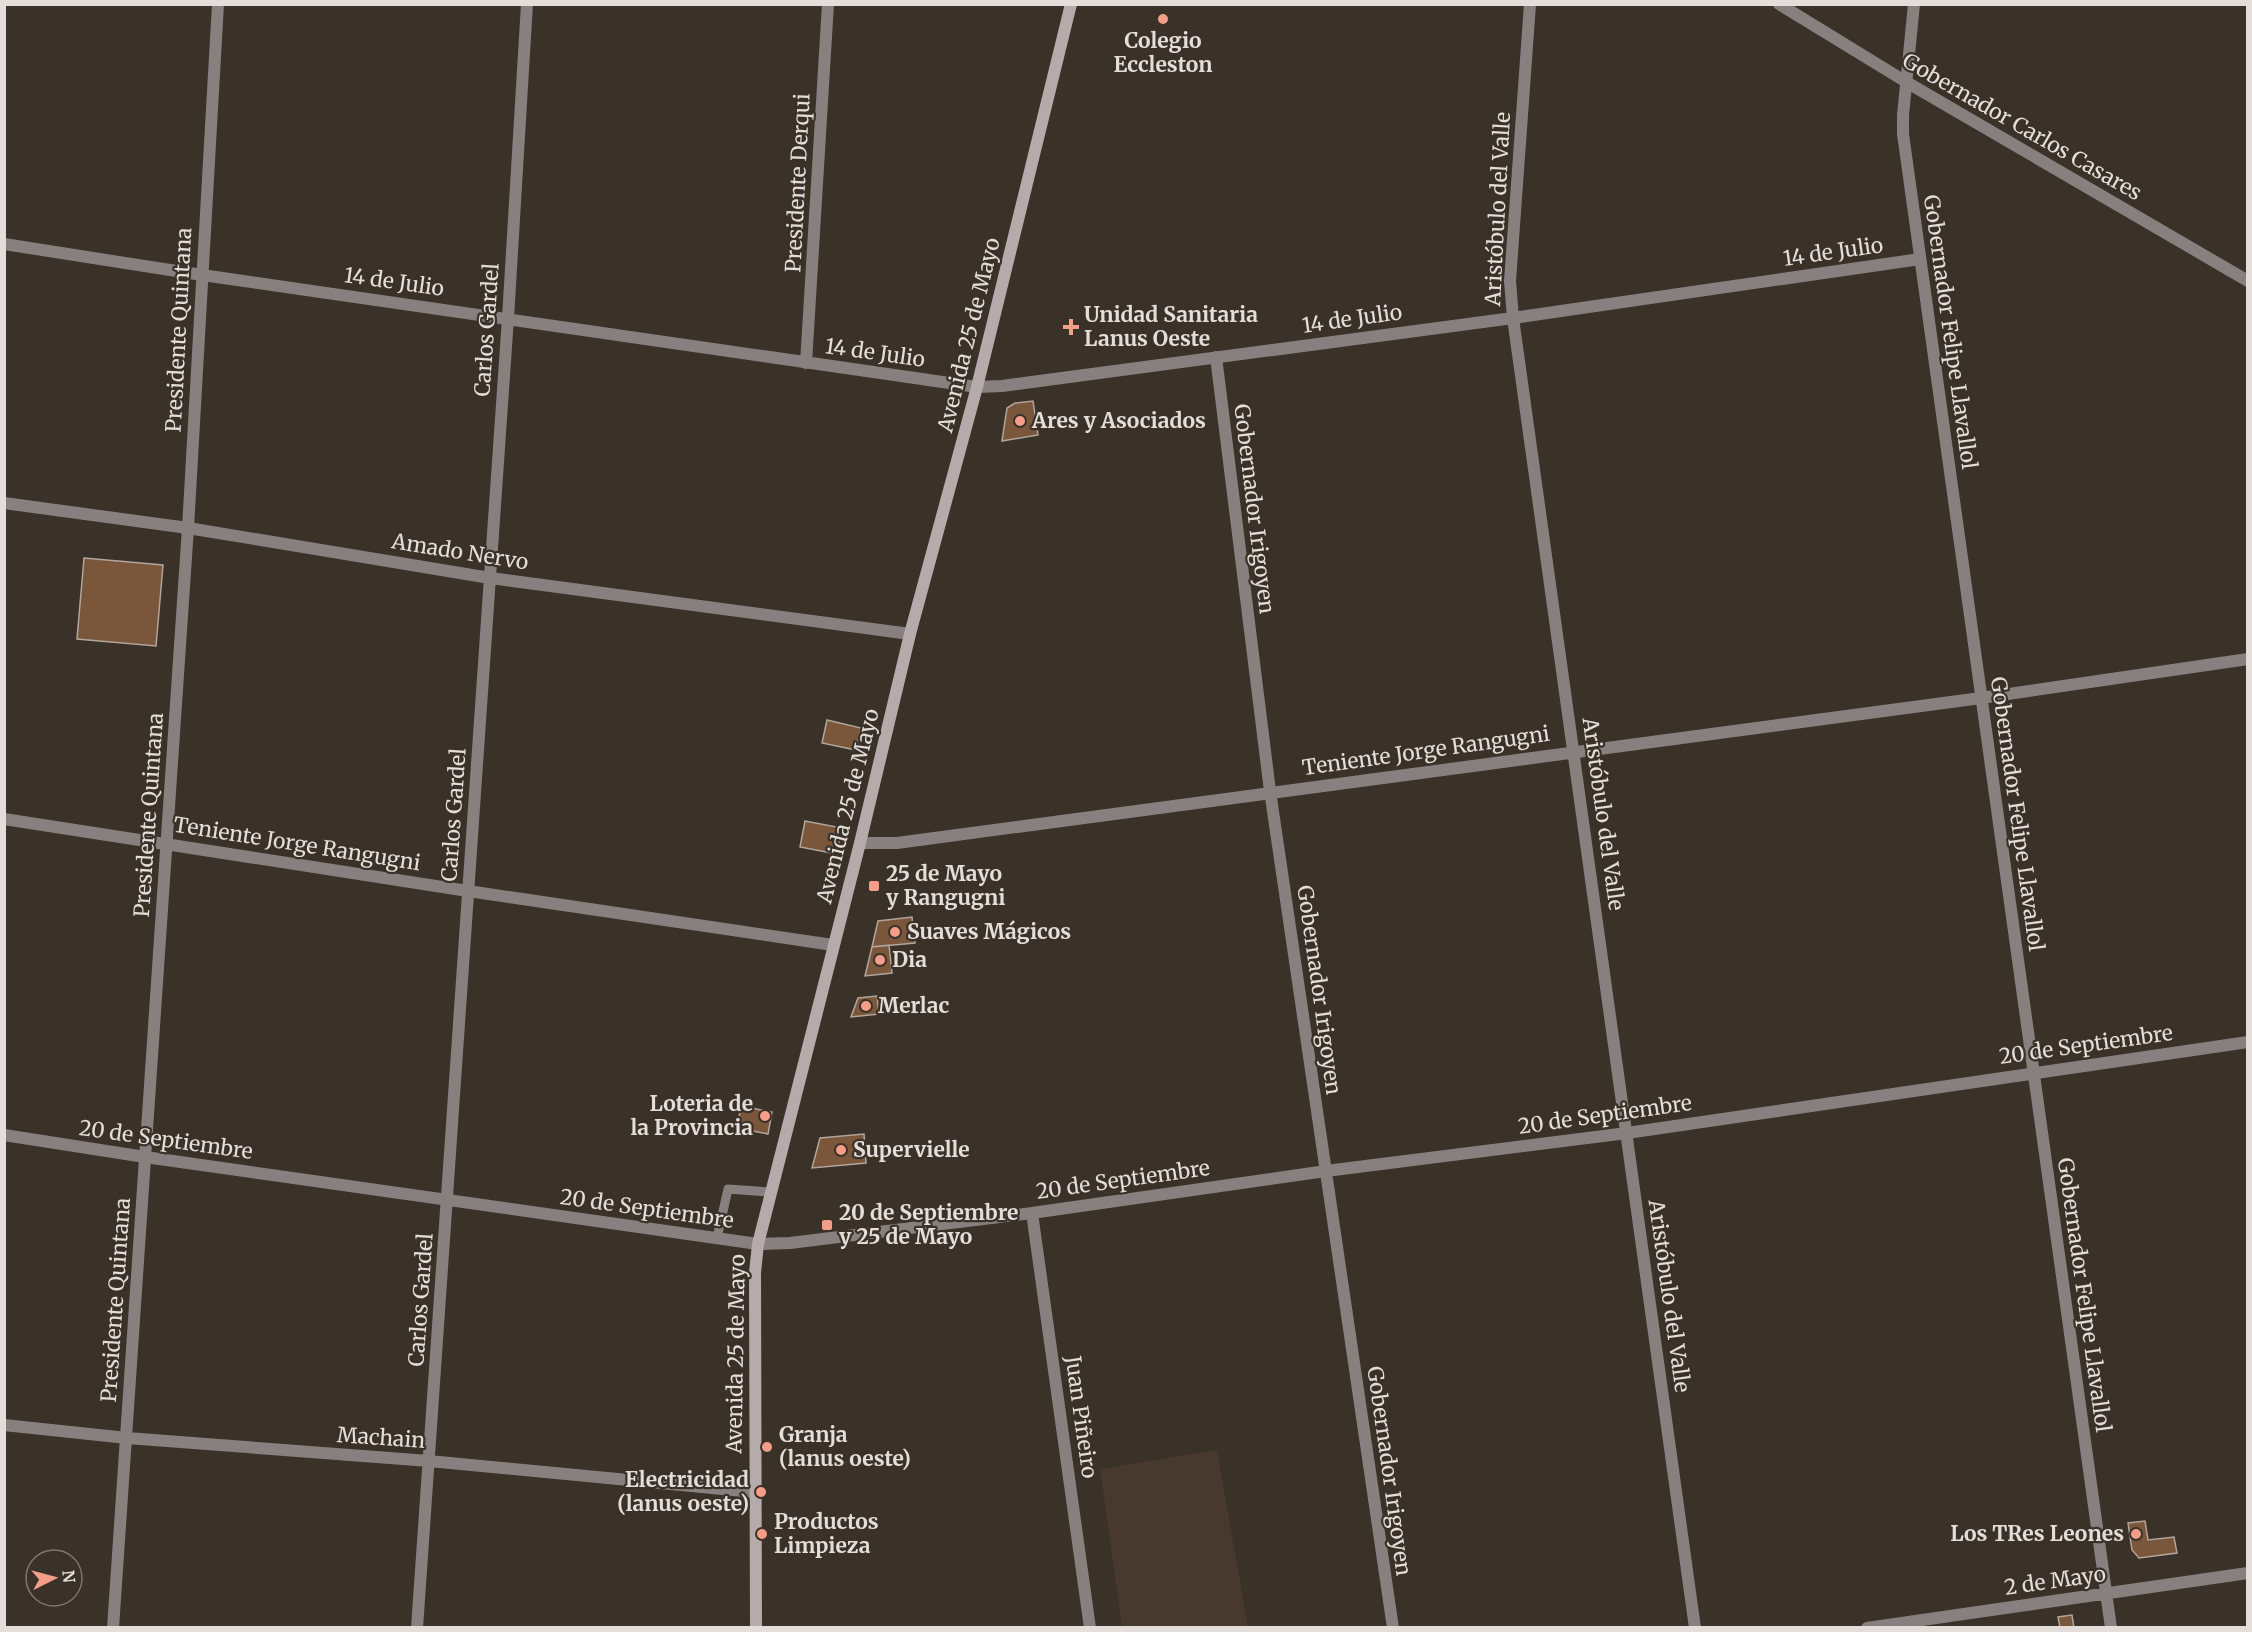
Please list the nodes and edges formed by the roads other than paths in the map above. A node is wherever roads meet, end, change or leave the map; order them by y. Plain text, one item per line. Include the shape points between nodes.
1 (218, 4) edge
2 (527, 4) edge
3 (828, 4) edge
4 (1071, 4) edge
5 (1530, 4) edge
6 (1779, 4) edge
7 (1914, 4) edge
8 (1908, 83) junction
9 (4, 244) edge
10 (1920, 259) junction
11 (202, 275) junction
12 (2247, 281) edge
13 (508, 318) junction
14 (1513, 318) junction
15 (1216, 357) junction
16 (806, 363) junction
17 (977, 387) junction
18 (4, 503) edge
19 (188, 528) junction
20 (490, 578) junction
21 (910, 634) junction
22 (2247, 659) edge
23 (1981, 698) junction
24 (1575, 751) junction
25 (1270, 791) junction
26 (4, 819) edge
27 (167, 843) junction
28 (860, 843) junction
29 (468, 891) junction
30 (834, 945) junction
31 (2247, 1042) edge
32 (2033, 1072) junction
33 (1626, 1133) junction
34 (4, 1135) edge
35 (145, 1157) junction
36 (1326, 1171) junction
37 (770, 1192) junction
38 (448, 1200) junction
39 (1032, 1213) junction
40 (717, 1238) junction
41 (758, 1244) junction
42 (4, 1425) edge
43 (128, 1438) junction
44 (429, 1461) junction
45 (754, 1492) junction
46 (2247, 1573) edge
47 (2107, 1593) junction
48 (113, 1628) edge
49 (417, 1628) edge
50 (756, 1628) edge
51 (1090, 1628) edge
52 (1393, 1628) edge
53 (1695, 1628) edge
54 (1868, 1628) edge
55 (2111, 1628) edge

1 - 11 street, Presidente Quintana
2 - 13 street, Carlos Gardel
3 - 16 street, Presidente Derqui
4 - 17 main road, Avenida 25 de Mayo
5 - 14 street, Aristóbulo del Valle via 1510,281
6 - 8 street, Gobernador Carlos Casares
7 - 8 street, Gobernador Felipe Llavallol
8 - 10 street, Gobernador Felipe Llavallol via 1903,134
8 - 12 street, Gobernador Carlos Casares
9 - 11 street, 14 de Julio
10 - 14 street, 14 de Julio
10 - 23 street, Gobernador Felipe Llavallol
11 - 13 street, 14 de Julio
11 - 19 street, Presidente Quintana
13 - 16 street, 14 de Julio
13 - 20 street, Carlos Gardel
14 - 15 street, 14 de Julio
14 - 24 street, Aristóbulo del Valle
15 - 17 street, 14 de Julio
15 - 25 street, Gobernador Irigoyen
16 - 17 street, 14 de Julio
17 - 21 main road, Avenida 25 de Mayo
18 - 19 street, Amado Nervo
19 - 20 street, Amado Nervo
19 - 27 street, Presidente Quintana
20 - 21 street, Amado Nervo
20 - 29 street, Carlos Gardel
21 - 28 main road, Avenida 25 de Mayo
22 - 23 street, Teniente Jorge Rangugni
23 - 24 street, Teniente Jorge Rangugni
23 - 32 street, Gobernador Felipe Llavallol
24 - 25 street, Teniente Jorge Rangugni
24 - 33 street, Aristóbulo del Valle
25 - 28 street, Teniente Jorge Rangugni via 897,843
25 - 36 street, Gobernador Irigoyen
26 - 27 street, Teniente Jorge Rangugni
27 - 29 street, Teniente Jorge Rangugni
27 - 35 street, Presidente Quintana
28 - 30 main road, Avenida 25 de Mayo
29 - 30 street, Teniente Jorge Rangugni
29 - 38 street, Carlos Gardel
30 - 37 main road, Avenida 25 de Mayo
31 - 32 street, 20 de Septiembre
32 - 33 street, 20 de Septiembre
32 - 47 street, Gobernador Felipe Llavallol
33 - 36 street, 20 de Septiembre
33 - 53 street, Aristóbulo del Valle
34 - 35 street, 20 de Septiembre
35 - 38 street, 20 de Septiembre
35 - 43 street, Presidente Quintana
36 - 39 street, 20 de Septiembre
36 - 52 street, Gobernador Irigoyen
37 - 40 lane via 728,1189
37 - 41 main road, Avenida 25 de Mayo
38 - 40 street, 20 de Septiembre
38 - 44 street, Carlos Gardel
39 - 41 street, 20 de Septiembre
39 - 51 street, Juan Piñeiro
40 - 41 street, 20 de Septiembre
41 - 45 main road, Avenida 25 de Mayo
42 - 43 street, Machain
43 - 44 street, Machain
43 - 48 street, Presidente Quintana
44 - 45 street, Machain
44 - 49 street, Carlos Gardel
45 - 50 main road, Avenida 25 de Mayo
46 - 47 street, 2 de Mayo
47 - 54 street, 2 de Mayo
47 - 55 street, Gobernador Felipe Llavallol

